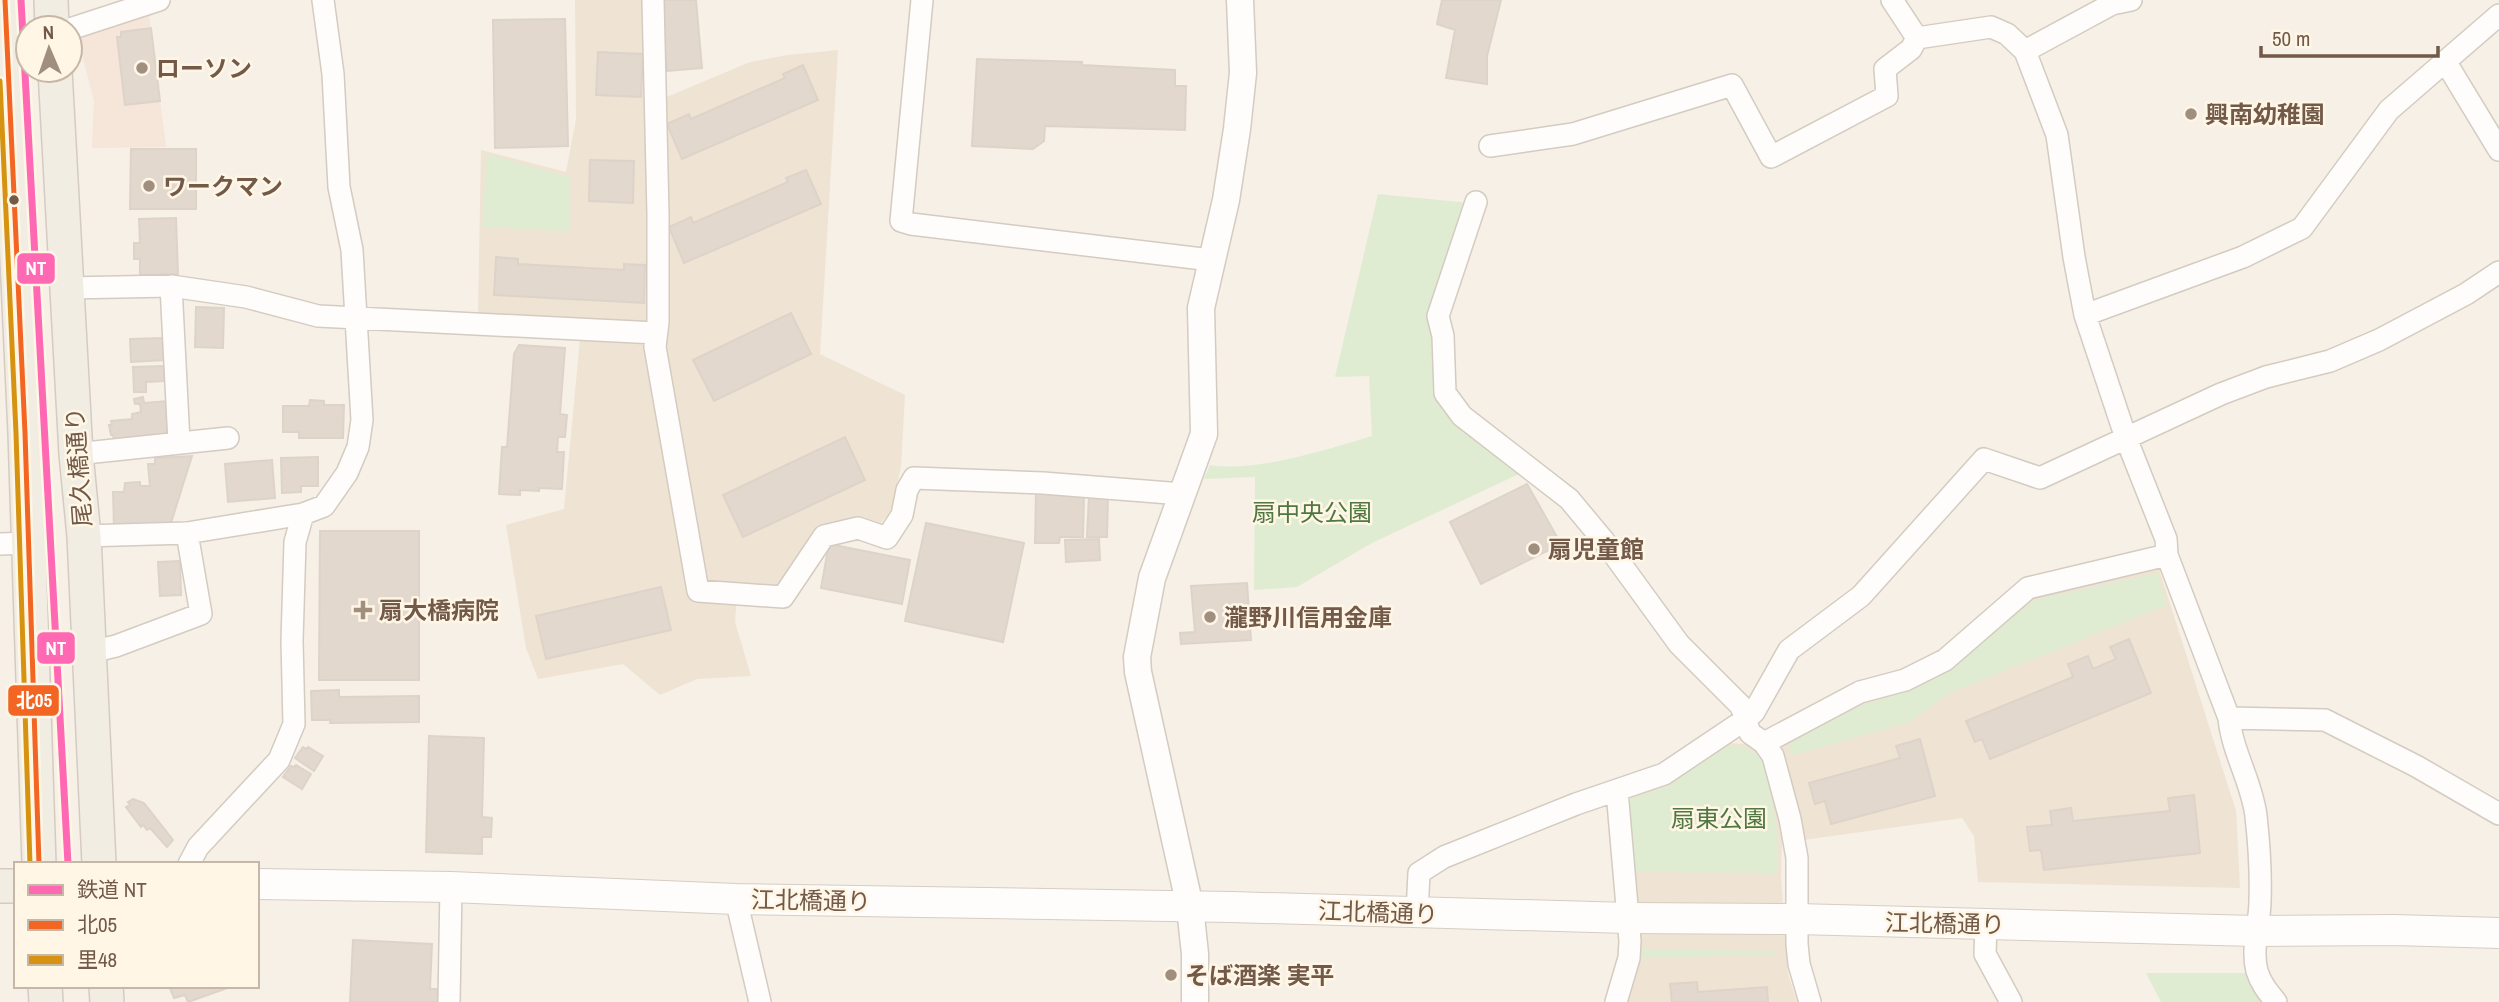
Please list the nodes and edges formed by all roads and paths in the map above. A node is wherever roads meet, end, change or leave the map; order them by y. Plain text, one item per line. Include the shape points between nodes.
1 (5, 0) edge
2 (159, 0) edge
3 (323, 0) edge
4 (653, 0) edge
5 (922, 0) edge
6 (1240, 0) edge
7 (1892, 0) edge
8 (2131, 0) edge
9 (2493, 0) edge
10 (2499, 6) edge
11 (2499, 15) edge
12 (84, 24) edge
13 (1917, 38) junction
14 (2025, 51) junction
15 (12, 54) edge
16 (2445, 61) junction
17 (55, 84) edge
18 (1490, 146) dead end
19 (2499, 150) edge
20 (1476, 202) dead end
21 (1211, 260) junction
22 (2499, 272) edge
23 (171, 286) junction
24 (67, 288) junction
25 (10, 307) edge
26 (2085, 315) junction
27 (356, 317) junction
28 (656, 333) junction
29 (228, 438) dead end
30 (2126, 438) junction
31 (178, 442) junction
32 (76, 454) junction
33 (1182, 494) junction
34 (303, 514) junction
35 (187, 533) junction
36 (84, 536) junction
37 (14, 543) edge
38 (2167, 555) junction
39 (90, 652) junction
40 (2229, 718) junction
41 (1746, 719) junction
42 (1764, 743) junction
43 (1617, 791) junction
44 (2499, 814) edge
45 (39, 862) edge
46 (99, 862) edge
47 (190, 862) edge
48 (259, 884) edge
49 (451, 887) junction
50 (736, 899) junction
51 (1190, 907) junction
52 (1417, 913) junction
53 (1628, 918) junction
54 (1797, 919) junction
55 (1986, 924) junction
56 (2256, 931) junction
57 (2499, 933) edge
58 (449, 1002) edge
59 (760, 1002) edge
60 (1195, 1002) edge
61 (1616, 1002) edge
62 (1810, 1002) edge
63 (2011, 1002) edge
64 (2276, 1002) edge

1 - 15 main road, 尾久橋通り
2 - 12 street
3 - 27 street
4 - 28 street
5 - 21 street via 901,221
6 - 21 street via 1243,73 1226,200
7 - 13 street
8 - 14 street via 2112,4
9 - 10 street
11 - 16 street
13 - 14 street via 1991,27 2007,34
13 - 18 street via 1912,49 1885,69 1887,96 1771,157 1732,85 1573,134
14 - 26 street via 2057,135
15 - 25 main road, 尾久橋通り
16 - 19 street
16 - 26 street via 2389,110 2302,228 2243,257
17 - 24 main road, 尾久橋通り
20 - 41 street via 1438,316 1445,394 1462,416 1569,499 1679,645 1741,706
21 - 33 street via 1200,308 1204,434
22 - 30 street via 2379,340 2330,361 2221,394
23 - 24 street
23 - 27 street via 246,297 318,316
23 - 31 street
24 - 32 main road, 尾久橋通り
25 - 37 main road, 尾久橋通り
26 - 30 street
27 - 28 street
27 - 34 street via 362,420 358,447 324,506
28 - 33 street via 698,591 783,597 824,536 859,528 887,538 902,515 914,478
29 - 31 street
30 - 38 street via 2166,539
30 - 41 street via 2040,478 1984,459 1861,596 1789,650
31 - 32 street
32 - 36 main road, 尾久橋通り
33 - 51 street via 1152,578 1137,657
34 - 35 street
34 - 47 street via 295,541 294,724 279,760 198,847
35 - 36 street
35 - 39 street via 201,614
36 - 39 main road, 尾久橋通り
37 - 45 main road, 尾久橋通り
38 - 40 street
38 - 42 street via 2028,588 1945,660 1905,680 1860,692
39 - 46 main road, 尾久橋通り
40 - 44 street via 2325,720
40 - 56 street via 2256,814 2260,903
41 - 42 street via 1750,733
41 - 43 street via 1664,774
42 - 54 street via 1773,757 1797,858
43 - 52 street via 1444,857 1419,873
43 - 53 street
48 - 49 main road, 江北橋通り
49 - 50 main road, 江北橋通り
49 - 58 street
50 - 51 main road, 江北橋通り
50 - 59 street
51 - 52 main road, 江北橋通り
51 - 60 street
52 - 53 main road, 江北橋通り
53 - 54 main road, 江北橋通り
53 - 61 street via 1629,958
54 - 55 main road, 江北橋通り
54 - 62 street via 1799,964
55 - 56 main road, 江北橋通り
55 - 63 street via 1985,954
56 - 57 main road, 江北橋通り
56 - 64 street via 2256,968

